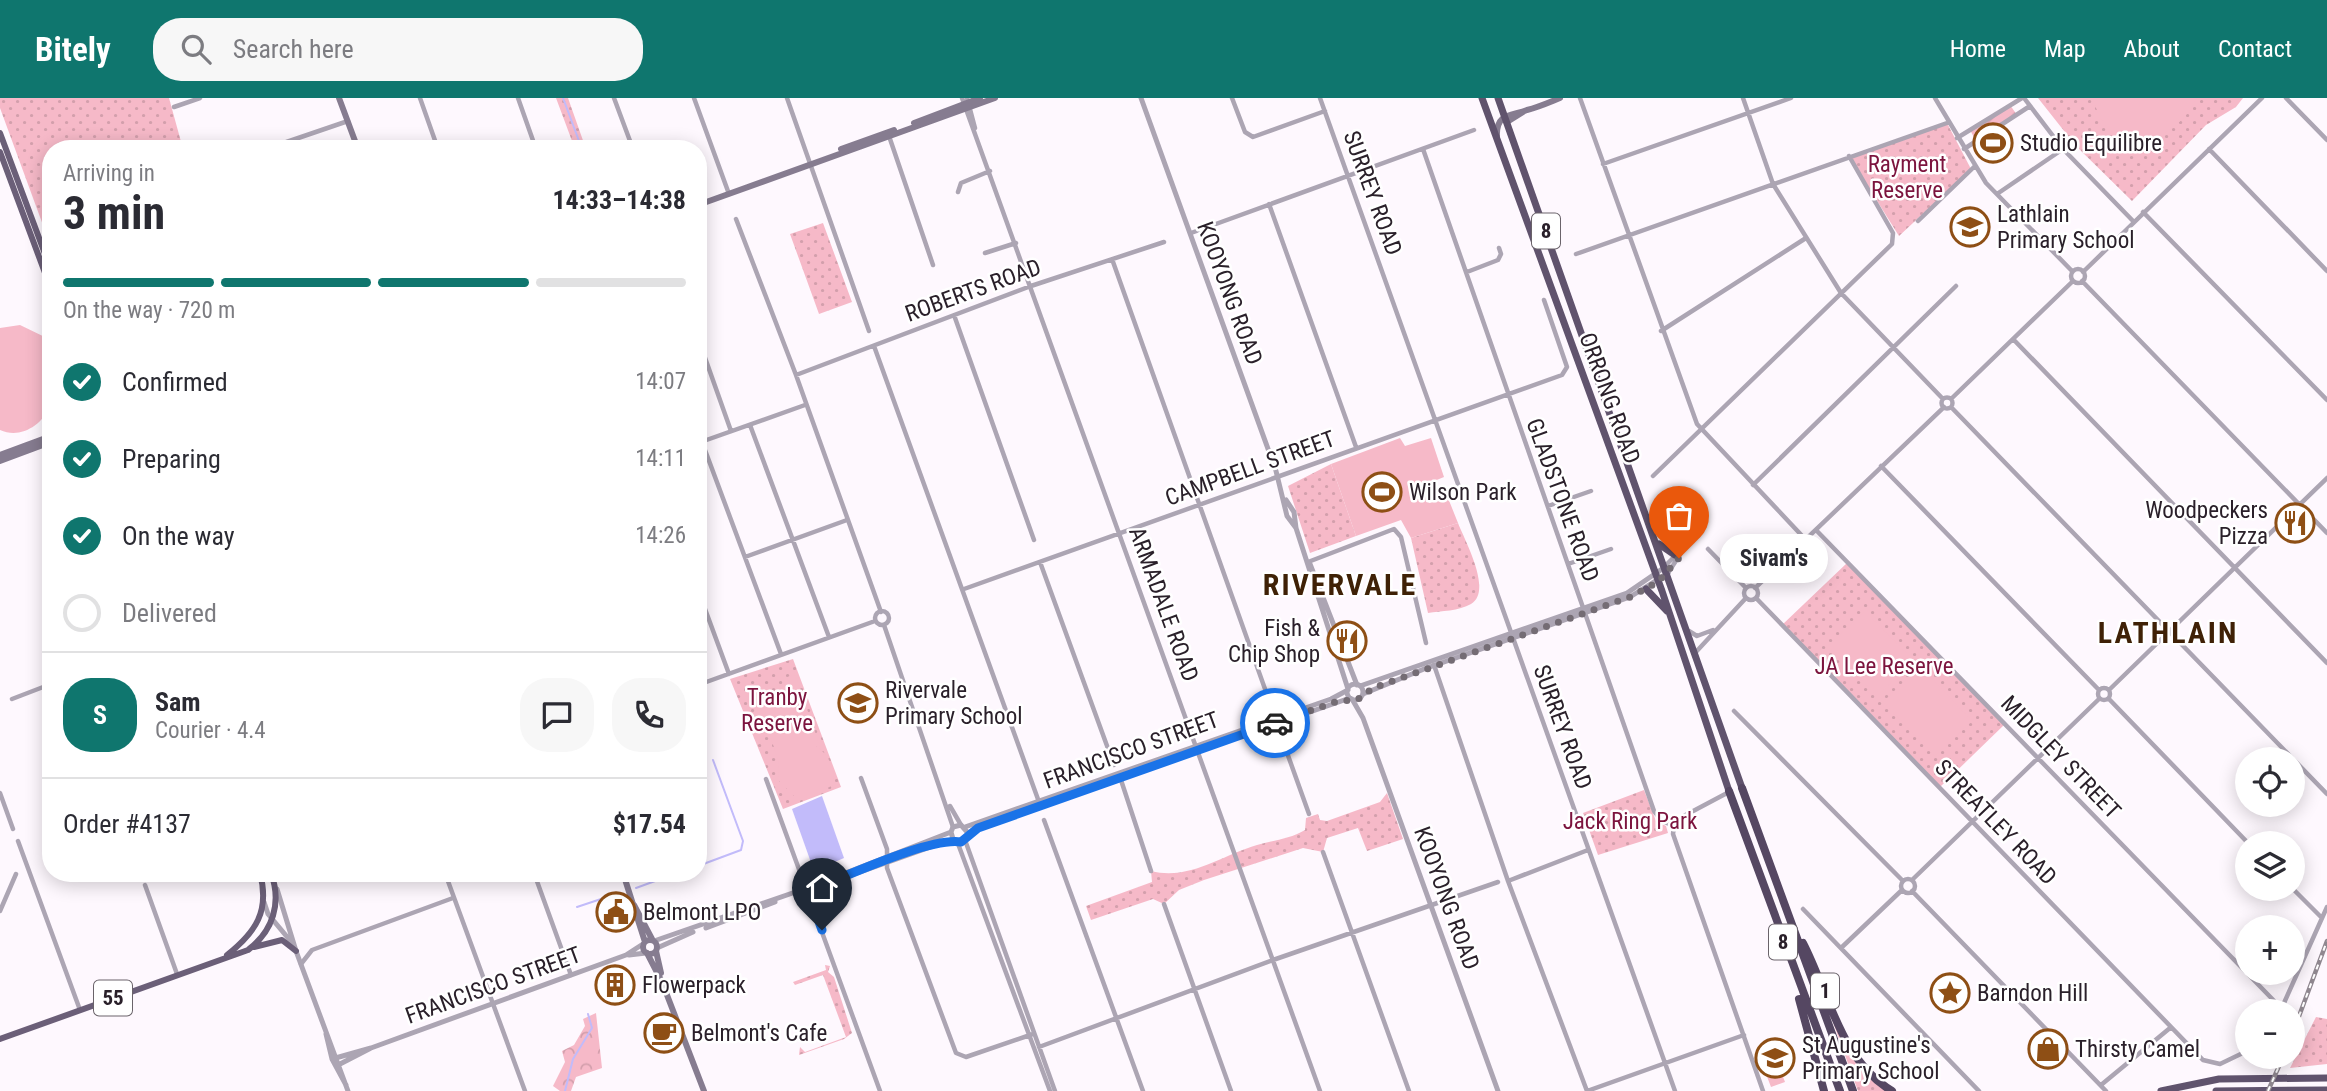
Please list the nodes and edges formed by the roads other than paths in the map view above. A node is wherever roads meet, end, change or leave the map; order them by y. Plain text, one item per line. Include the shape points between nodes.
1 (200, 98) edge
2 (339, 98) edge
3 (420, 98) edge
4 (518, 98) edge
5 (614, 98) edge
6 (694, 98) edge
7 (787, 98) edge
8 (980, 98) edge
9 (995, 98) edge
10 (1141, 98) edge
11 (1232, 98) edge
12 (1320, 98) edge
13 (1482, 98) edge
14 (1498, 98) edge
15 (1560, 98) edge
16 (1580, 98) edge
17 (1743, 98) edge
18 (1791, 98) edge
19 (1935, 98) edge
20 (2023, 98) edge
21 (2262, 98) edge
22 (2286, 98) edge
23 (966, 103) edge
24 (2010, 105) junction
25 (2030, 106) junction
26 (174, 107) dead end
27 (1325, 111) junction
28 (1749, 113) junction
29 (2017, 115) junction
30 (1506, 118) junction
31 (348, 121) junction
32 (1947, 123) junction
33 (1970, 130) junction
34 (1474, 131) dead end
35 (0, 133) edge
36 (888, 134) junction
37 (1497, 138) junction
38 (1957, 138) junction
39 (292, 140) edge
40 (355, 140) edge
41 (435, 140) edge
42 (533, 140) edge
43 (630, 140) edge
44 (2327, 140) edge
45 (1976, 141) junction
46 (1423, 149) junction
47 (1964, 149) junction
48 (2063, 149) junction
49 (2209, 149) junction
50 (0, 152) edge
51 (1849, 156) junction
52 (810, 163) junction
53 (1603, 164) junction
54 (1975, 166) junction
55 (990, 171) junction
56 (1349, 176) junction
57 (1773, 184) junction
58 (728, 192) junction
59 (958, 192) dead end
60 (1996, 194) junction
61 (707, 200) edge
62 (1269, 204) junction
63 (2143, 212) junction
64 (736, 219) dead end
65 (1918, 221) dead end
66 (2134, 222) junction
67 (1191, 233) junction
68 (1628, 236) junction
69 (1806, 238) junction
70 (1164, 242) dead end
71 (1016, 243) junction
72 (42, 246) edge
73 (1499, 248) dead end
74 (985, 253) dead end
75 (1576, 254) dead end
76 (1112, 259) junction
77 (42, 265) edge
78 (933, 265) dead end
79 (2072, 271) junction
80 (2327, 271) edge
81 (1467, 272) junction
82 (2083, 272) junction
83 (2073, 281) junction
84 (2082, 281) junction
85 (1031, 286) junction
86 (1956, 286) dead end
87 (1841, 293) junction
88 (1544, 300) dead end
89 (954, 315) junction
90 (869, 331) dead end
91 (1661, 331) junction
92 (2013, 339) junction
93 (874, 346) junction
94 (1892, 347) junction
95 (707, 363) edge
96 (796, 375) junction
97 (1509, 396) junction
98 (1943, 399) junction
99 (1951, 399) junction
100 (2327, 400) edge
101 (805, 405) junction
102 (1944, 407) junction
103 (1951, 407) junction
104 (1436, 418) junction
105 (750, 425) junction
106 (1700, 430) junction
107 (731, 431) junction
108 (42, 439) edge
109 (707, 440) edge
110 (42, 445) edge
111 (1356, 447) junction
112 (0, 455) edge
113 (0, 461) edge
114 (707, 461) edge
115 (1881, 466) junction
116 (1653, 476) dead end
117 (1278, 478) junction
118 (2327, 478) edge
119 (1753, 485) junction
120 (1591, 491) dead end
121 (1200, 505) junction
122 (2299, 505) junction
123 (1548, 506) junction
124 (1671, 511) dead end
125 (847, 520) junction
126 (1816, 530) junction
127 (2327, 533) edge
128 (1121, 534) junction
129 (793, 538) junction
130 (1034, 540) dead end
131 (1806, 540) junction
132 (1656, 541) junction
133 (1611, 549) dead end
134 (1708, 549) dead end
135 (1679, 554) junction
136 (745, 557) junction
137 (1040, 562) junction
138 (1308, 562) junction
139 (1568, 564) junction
140 (2234, 568) junction
141 (1667, 570) junction
142 (1657, 578) junction
143 (1746, 588) junction
144 (1755, 588) junction
145 (964, 589) junction
146 (1646, 589) junction
147 (1746, 598) junction
148 (1756, 598) junction
149 (1584, 611) junction
150 (881, 612) junction
151 (707, 614) edge
152 (1670, 614) junction
153 (875, 621) junction
154 (884, 625) junction
155 (1713, 629) junction
156 (1689, 631) junction
157 (2169, 631) junction
158 (1511, 636) junction
159 (829, 637) junction
160 (1426, 643) dead end
161 (1695, 653) junction
162 (781, 654) junction
163 (1434, 663) junction
164 (2327, 663) edge
165 (729, 674) junction
166 (707, 682) edge
167 (1359, 686) junction
168 (42, 687) edge
169 (1348, 689) junction
170 (2099, 690) junction
171 (2109, 690) junction
172 (1362, 696) junction
173 (12, 699) dead end
174 (1351, 699) junction
175 (2099, 699) junction
176 (2109, 699) junction
177 (1270, 703) dead end
178 (1734, 711) dead end
179 (1363, 718) junction
180 (1275, 720) junction
181 (1198, 748) junction
182 (2038, 758) junction
183 (1114, 765) dead end
184 (1119, 776) junction
185 (861, 778) dead end
186 (766, 779) dead end
187 (1742, 788) joint
188 (0, 793) edge
189 (1727, 794) junction
190 (2327, 794) edge
191 (946, 799) junction
192 (1040, 804) junction
193 (1309, 814) dead end
194 (1044, 820) dead end
195 (1972, 822) junction
196 (963, 826) junction
197 (1674, 826) junction
198 (13, 829) dead end
199 (2236, 831) edge
200 (968, 833) junction
201 (954, 835) junction
202 (965, 840) junction
203 (18, 841) dead end
204 (1588, 850) junction
205 (1323, 852) dead end
206 (887, 860) junction
207 (1151, 871) dead end
208 (16, 874) dead end
209 (1902, 880) junction
210 (1912, 880) junction
211 (1508, 881) junction
212 (261, 882) edge
213 (274, 882) joint
214 (448, 882) edge
215 (537, 882) edge
216 (626, 882) edge
217 (1497, 882) dead end
218 (145, 886) dead end
219 (807, 889) junction
220 (1902, 890) junction
221 (1912, 891) junction
222 (453, 898) junction
223 (2305, 901) edge
224 (264, 902) junction
225 (1164, 904) dead end
226 (1431, 907) junction
227 (2327, 907) edge
228 (1803, 909) dead end
229 (0, 911) edge
230 (1790, 918) junction
231 (2322, 918) junction
232 (272, 919) junction
233 (1353, 934) junction
234 (1781, 936) junction
235 (651, 944) junction
236 (1841, 948) junction
237 (295, 949) junction
238 (248, 950) junction
239 (647, 953) junction
240 (626, 955) junction
241 (226, 956) junction
242 (1273, 960) junction
243 (301, 964) junction
244 (177, 974) junction
245 (572, 975) junction
246 (662, 982) junction
247 (1194, 989) junction
248 (2269, 999) edge
249 (2285, 999) edge
250 (494, 1004) junction
251 (80, 1010) junction
252 (1116, 1018) junction
253 (2170, 1028) junction
254 (1031, 1034) junction
255 (1744, 1035) junction
256 (0, 1039) edge
257 (1039, 1047) junction
258 (371, 1048) junction
259 (2235, 1056) edge
260 (335, 1058) junction
261 (1665, 1062) junction
262 (338, 1065) junction
263 (2327, 1078) edge
264 (2101, 1085) junction
265 (347, 1088) edge
266 (2324, 1090) edge
267 (524, 1091) edge
268 (704, 1091) edge
269 (880, 1091) edge
270 (1053, 1091) edge
271 (1143, 1091) edge
272 (1231, 1091) edge
273 (1320, 1091) edge
274 (1409, 1091) edge
275 (1498, 1091) edge
276 (1587, 1091) edge
277 (1675, 1091) edge
278 (1763, 1091) edge
279 (1824, 1091) edge
280 (1840, 1091) edge
281 (1853, 1091) edge
282 (1892, 1091) edge
283 (1979, 1091) edge
284 (2106, 1091) edge
285 (2161, 1091) edge
286 (2216, 1091) edge

1 - 26 street
2 - 31 main road
3 - 41 street
4 - 42 street
5 - 43 street
6 - 58 street
7 - 52 street
8 - 23 main road
9 - 23 main road
10 - 67 street, KOOYONG ROAD
11 - 27 street via 1245,132 1253,137
12 - 27 street, SURREY ROAD
13 - 37 highway, ORRONG ROAD / 8
14 - 30 highway, ORRONG ROAD / 8
15 - 30 main road
16 - 53 street
17 - 28 street
18 - 28 street
19 - 32 street
20 - 24 street
20 - 25 street
21 - 49 street
22 - 44 street
23 - 36 main road
23 - 55 street, ARMADALE ROAD
24 - 29 street
24 - 33 street
25 - 29 street
25 - 48 street
27 - 56 street, SURREY ROAD
28 - 53 street
28 - 57 street
29 - 45 street
30 - 37 main road via 1498,126
30 - 132 highway, ORRONG ROAD / 8
31 - 39 street
31 - 40 main road
32 - 38 street
32 - 51 street
33 - 38 street
33 - 45 street
34 - 46 street
35 - 72 main road
36 - 52 main road
36 - 78 street
37 - 142 highway, ORRONG ROAD / 8
38 - 47 street
45 - 47 street
46 - 56 street
46 - 81 street, GLADSTONE ROAD
47 - 54 street
48 - 60 street
48 - 66 street
49 - 63 street
49 - 80 street
50 - 77 main road
51 - 57 street
51 - 87 street via 1894,238
52 - 58 main road
52 - 90 street
53 - 68 street
54 - 60 street
54 - 65 street
55 - 59 street via 961,183
55 - 71 street, ARMADALE ROAD
56 - 62 street
56 - 104 street, SURREY ROAD
57 - 68 street
57 - 69 street
58 - 61 main road
60 - 79 street
62 - 67 street
62 - 111 street
63 - 66 street
63 - 100 street
64 - 96 street
66 - 82 street
67 - 117 street, KOOYONG ROAD
68 - 75 street
68 - 91 street
69 - 87 street
69 - 91 street
70 - 76 street, ROBERTS ROAD
71 - 74 street
71 - 85 street, ARMADALE ROAD
73 - 81 street via 1498,260
76 - 85 street, ROBERTS ROAD
76 - 121 street
79 - 82 street
79 - 83 street
81 - 97 street, GLADSTONE ROAD
82 - 84 street
83 - 84 street
83 - 92 street
84 - 122 street
85 - 89 street, ROBERTS ROAD
85 - 128 street, ARMADALE ROAD
86 - 94 street
87 - 94 street
87 - 106 street
88 - 97 street, CAMPBELL STREET via 1566,371
89 - 93 street, ROBERTS ROAD
89 - 130 street
91 - 106 street
92 - 99 street
92 - 140 street
93 - 96 street, ROBERTS ROAD
93 - 145 street
94 - 98 street
94 - 119 street
95 - 107 street
96 - 101 street
97 - 104 street, CAMPBELL STREET
97 - 123 street, GLADSTONE ROAD
98 - 99 street
98 - 102 street
99 - 103 street
101 - 105 street
101 - 125 street
102 - 103 street
102 - 115 street
103 - 157 street
104 - 111 street, CAMPBELL STREET
104 - 158 street, SURREY ROAD
105 - 107 street
105 - 129 street
106 - 116 street
106 - 119 street
107 - 109 street
108 - 112 main road
110 - 113 main road
111 - 117 street, CAMPBELL STREET
114 - 136 street
115 - 126 street
115 - 170 street
117 - 121 street, CAMPBELL STREET
117 - 138 street, KOOYONG ROAD via 1287,516
118 - 122 street
119 - 131 street
120 - 123 street
121 - 128 street, CAMPBELL STREET
121 - 177 street
122 - 127 street
122 - 140 street
123 - 139 street, GLADSTONE ROAD
124 - 135 street via 1694,534
125 - 129 street
125 - 150 street
126 - 131 street
126 - 182 street, MIDGLEY STREET
128 - 137 street, CAMPBELL STREET
128 - 181 street, ARMADALE ROAD
129 - 136 street
129 - 159 street
131 - 144 street
132 - 135 highway
132 - 141 highway, ORRONG ROAD / 8
133 - 139 street
134 - 143 street
135 - 141 street
136 - 162 street
137 - 145 street, CAMPBELL STREET
137 - 183 street
138 - 160 street via 1394,529 1401,537
138 - 167 street, KOOYONG ROAD via 1349,671
138 - 169 street, KOOYONG ROAD
139 - 149 street, GLADSTONE ROAD
140 - 157 street
140 - 164 street
141 - 142 street
141 - 156 highway, ORRONG ROAD / 8
142 - 146 street
142 - 149 street
142 - 152 highway, ORRONG ROAD / 8
143 - 144 street
143 - 147 street
144 - 148 street
145 - 192 street
146 - 149 street
146 - 152 highway
147 - 148 street
147 - 155 street
148 - 195 street, STREATLEY ROAD
149 - 158 street
149 - 197 street, GLADSTONE ROAD via 1654,811
150 - 153 street
150 - 154 street via 888,616
151 - 165 street
152 - 189 highway, ORRONG ROAD / 8
153 - 154 street
153 - 159 street
154 - 191 street
155 - 156 street via 1697,635
155 - 161 street
156 - 161 highway, ORRONG ROAD / 8
157 - 171 street
157 - 190 street
158 - 163 street
158 - 204 street, SURREY ROAD
159 - 162 street
161 - 187 highway, ORRONG ROAD / 8
162 - 165 street
163 - 167 street
163 - 172 street
163 - 211 street
165 - 166 street
167 - 169 street, FRANCISCO STREET
167 - 172 street, KOOYONG ROAD
168 - 173 street
169 - 174 street, KOOYONG ROAD
169 - 180 street, FRANCISCO STREET
170 - 171 street
170 - 175 street
171 - 176 street
172 - 174 street, FRANCISCO STREET
172 - 179 street, KOOYONG ROAD
174 - 179 street, KOOYONG ROAD
174 - 180 street, FRANCISCO STREET
175 - 176 street
175 - 182 street
176 - 199 street
178 - 209 street
179 - 226 street, KOOYONG ROAD
180 - 181 street, FRANCISCO STREET
180 - 193 street
181 - 184 street, FRANCISCO STREET
181 - 242 street, ARMADALE ROAD
182 - 195 street
182 - 248 street, MIDGLEY STREET
184 - 192 street, FRANCISCO STREET
184 - 207 street
185 - 206 street
186 - 219 street
187 - 230 highway, 8
188 - 198 street
189 - 197 street via 1680,818
189 - 234 highway, 8
191 - 196 street
191 - 201 street
192 - 196 street, FRANCISCO STREET
192 - 200 street, FRANCISCO STREET
194 - 252 street
195 - 210 street
195 - 253 street, STREATLEY ROAD
196 - 200 street
196 - 201 street, FRANCISCO STREET
197 - 255 street
200 - 202 street
201 - 202 street
201 - 206 street, FRANCISCO STREET
201 - 254 street
202 - 254 street
203 - 251 street
204 - 211 street
204 - 261 street, SURREY ROAD
205 - 233 street
206 - 219 street, FRANCISCO STREET
206 - 254 street via 956,1053 966,1057
208 - 229 street
209 - 210 street
209 - 220 street
210 - 221 street
211 - 276 street
212 - 224 main road, 55
213 - 232 main road
213 - 237 street
214 - 222 street
215 - 245 street
216 - 235 main road
217 - 226 street
218 - 244 street
219 - 235 street, FRANCISCO STREET
219 - 269 street
220 - 221 street
220 - 236 street
221 - 264 street
222 - 243 street via 312,950
222 - 250 street
223 - 231 street
224 - 232 street
224 - 241 main road, 55 via 253,933
225 - 247 street
226 - 233 street
226 - 275 street, KOOYONG ROAD
227 - 231 street
228 - 236 street
230 - 281 highway, 8
230 - 282 highway, 1 via 1850,1047
231 - 249 street
232 - 237 street
232 - 238 main road via 264,936
233 - 242 street
233 - 274 street
234 - 279 highway
234 - 280 highway, 8
235 - 239 main road
235 - 240 street, FRANCISCO STREET
235 - 246 main road
236 - 283 street
237 - 238 main road via 282,940
237 - 243 street
238 - 241 main road, 55
239 - 240 street, FRANCISCO STREET
239 - 246 main road
240 - 245 street, FRANCISCO STREET
241 - 244 main road, 55
242 - 247 street
242 - 273 street, ARMADALE ROAD
243 - 260 street
244 - 251 main road, 55
245 - 250 street, FRANCISCO STREET
246 - 268 main road
247 - 252 street
247 - 272 street
250 - 258 street, FRANCISCO STREET
250 - 267 street
251 - 256 main road, 55
252 - 257 street
252 - 271 street
253 - 259 street, STREATLEY ROAD via 2203,1060 2216,1065
253 - 264 street
254 - 257 street
254 - 270 street
255 - 261 street
255 - 278 street
257 - 270 street
258 - 260 street, FRANCISCO STREET
258 - 262 street, FRANCISCO STREET
260 - 262 street
261 - 276 street
261 - 277 street, SURREY ROAD
262 - 265 street
263 - 285 highway via 2219,1079
264 - 284 street
266 - 286 highway

